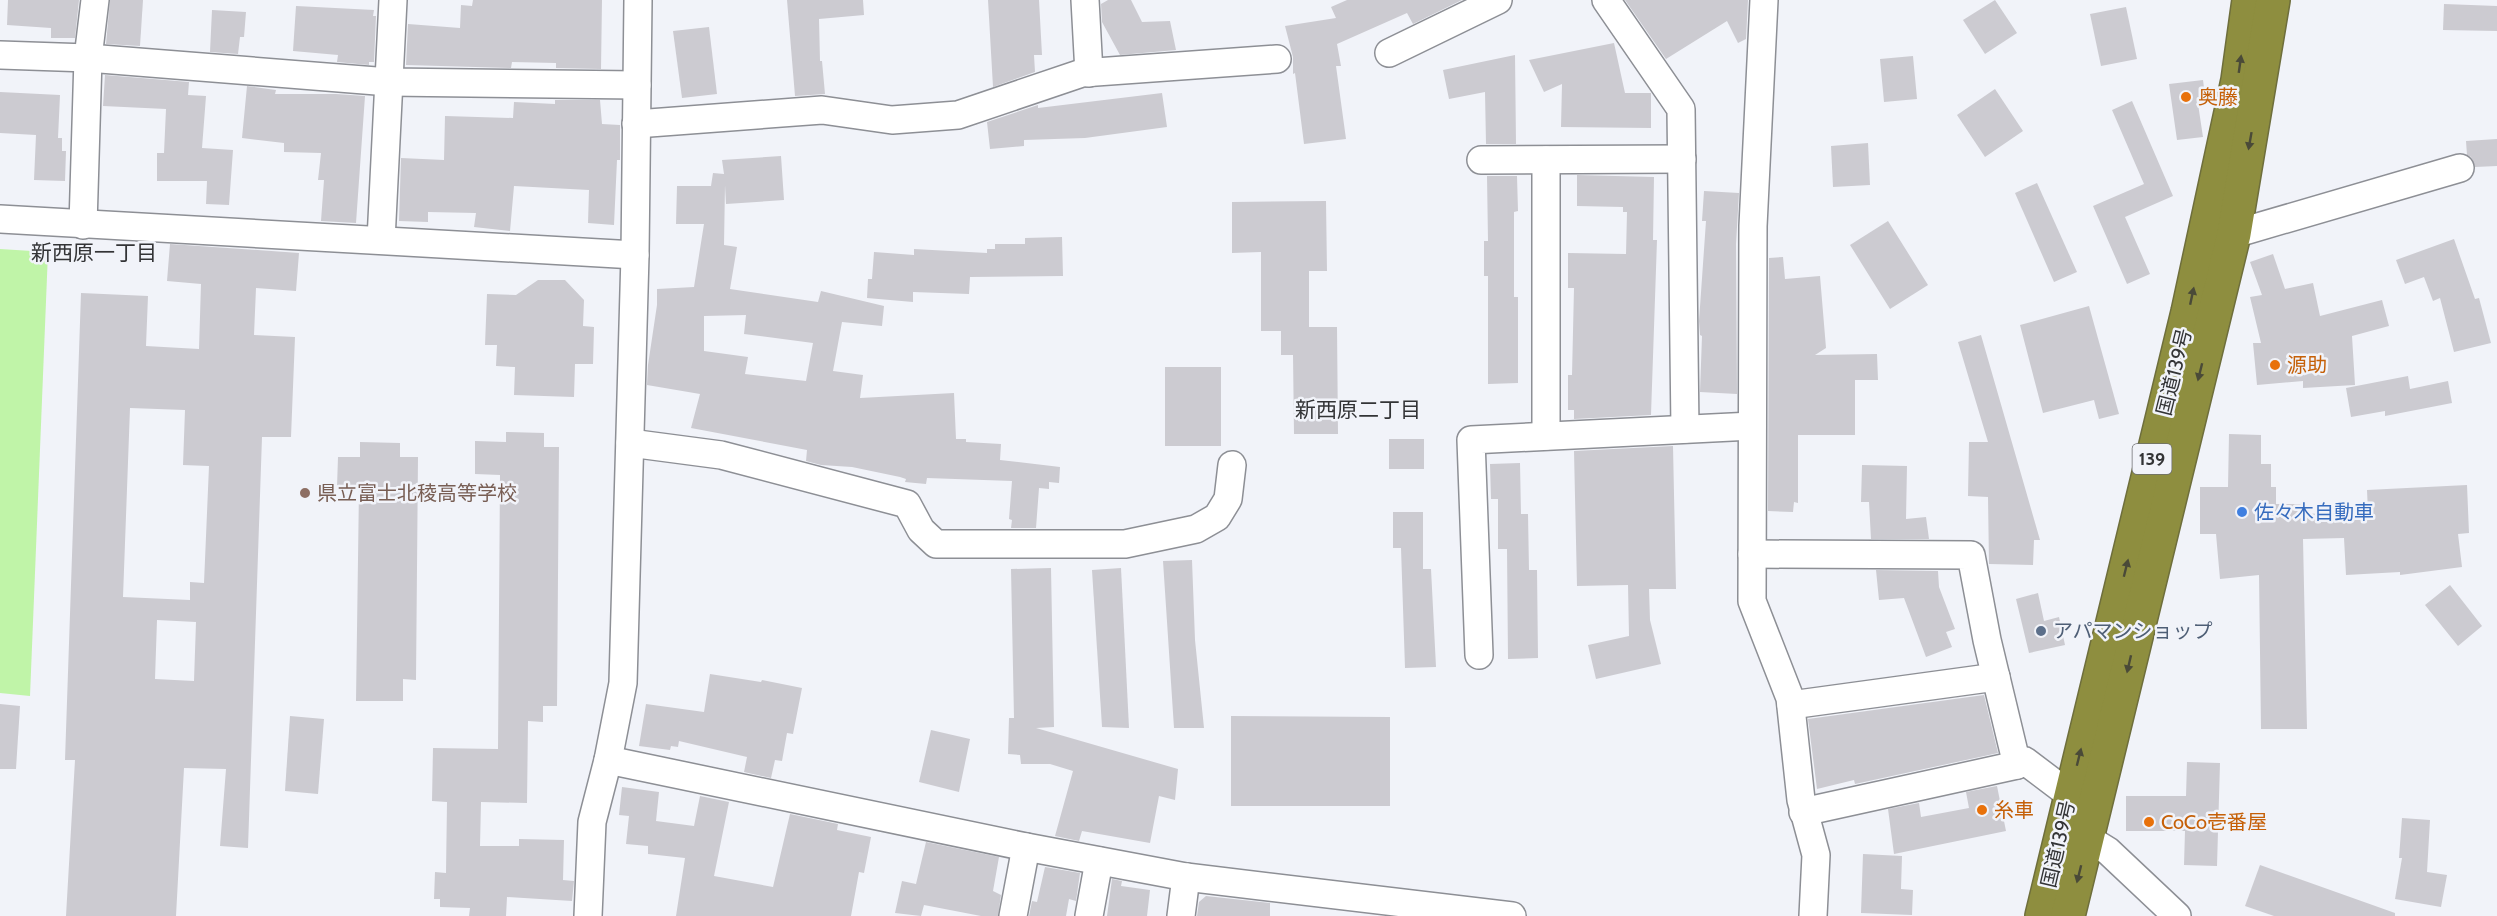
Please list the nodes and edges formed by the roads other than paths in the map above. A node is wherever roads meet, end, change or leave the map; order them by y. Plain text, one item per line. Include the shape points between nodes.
1 (95, 0) edge
2 (393, 0) edge
3 (638, 0) edge
4 (1085, 0) edge
5 (1498, 0) edge
6 (1606, 0) edge
7 (1764, 0) edge
8 (2249, 0) edge
9 (2272, 0) edge
10 (1389, 53) dead end
11 (0, 55) edge
12 (88, 58) junction
13 (1277, 59) dead end
14 (1089, 73) junction
15 (389, 82) junction
16 (637, 85) junction
17 (636, 124) junction
18 (1682, 159) junction
19 (1481, 160) dead end
20 (1546, 160) junction
21 (2460, 168) dead end
22 (0, 219) edge
23 (83, 225) junction
24 (2234, 234) junction
25 (381, 240) junction
26 (635, 255) junction
27 (1752, 426) junction
28 (1685, 429) junction
29 (1546, 436) junction
30 (630, 443) junction
31 (1232, 465) dead end
32 (1752, 554) junction
33 (1479, 655) dead end
34 (1996, 676) junction
35 (1791, 705) junction
36 (608, 760) junction
37 (2018, 765) junction
38 (2070, 795) junction
39 (1803, 812) junction
40 (2087, 838) junction
41 (1026, 847) junction
42 (1099, 861) junction
43 (1186, 877) junction
44 (588, 916) edge
45 (1013, 916) edge
46 (1089, 916) edge
47 (1181, 916) edge
48 (1512, 916) edge
49 (1813, 916) edge
50 (2042, 916) edge
51 (2068, 916) edge
52 (2177, 916) edge

1 - 12 street
2 - 15 street
3 - 16 street
4 - 14 street
5 - 10 street
6 - 18 street via 1681,109
7 - 27 street via 1753,226
38 -> 8 highway, 国道139号 / 139 via 2188,312 2238,80
9 -> 24 highway, 国道139号 / 139
11 - 12 street
12 - 15 street
12 - 23 street
13 - 14 street
14 - 17 street via 958,115 892,120 822,110
15 - 16 street
15 - 25 street
16 - 17 street
17 - 26 street
18 - 20 street
18 - 28 street
19 - 20 street
20 - 29 street
21 - 24 street
22 - 23 street
23 - 25 street
24 -> 40 highway, 国道139号 / 139
25 - 26 street
26 - 30 street
27 - 28 street
27 - 32 street
28 - 29 street
29 - 33 street via 1471,440
30 - 31 street via 721,455 907,504 921,530 936,544 1125,544 1196,529 1217,517 1228,499
30 - 36 street via 623,683
32 - 34 street via 1971,555
32 - 35 street via 1752,601
34 - 35 street
34 - 37 street
35 - 39 street
36 - 41 street
36 - 44 street via 592,822
37 - 38 street via 2025,761
37 - 39 street
38 - 50 highway, 国道139号 / 139
39 - 49 street via 1816,855
40 -> 51 highway, 国道139号 / 139
40 - 52 street via 2108,850
41 - 42 street
41 - 45 street
42 - 43 street
42 - 46 street
43 - 47 street
43 - 48 street

